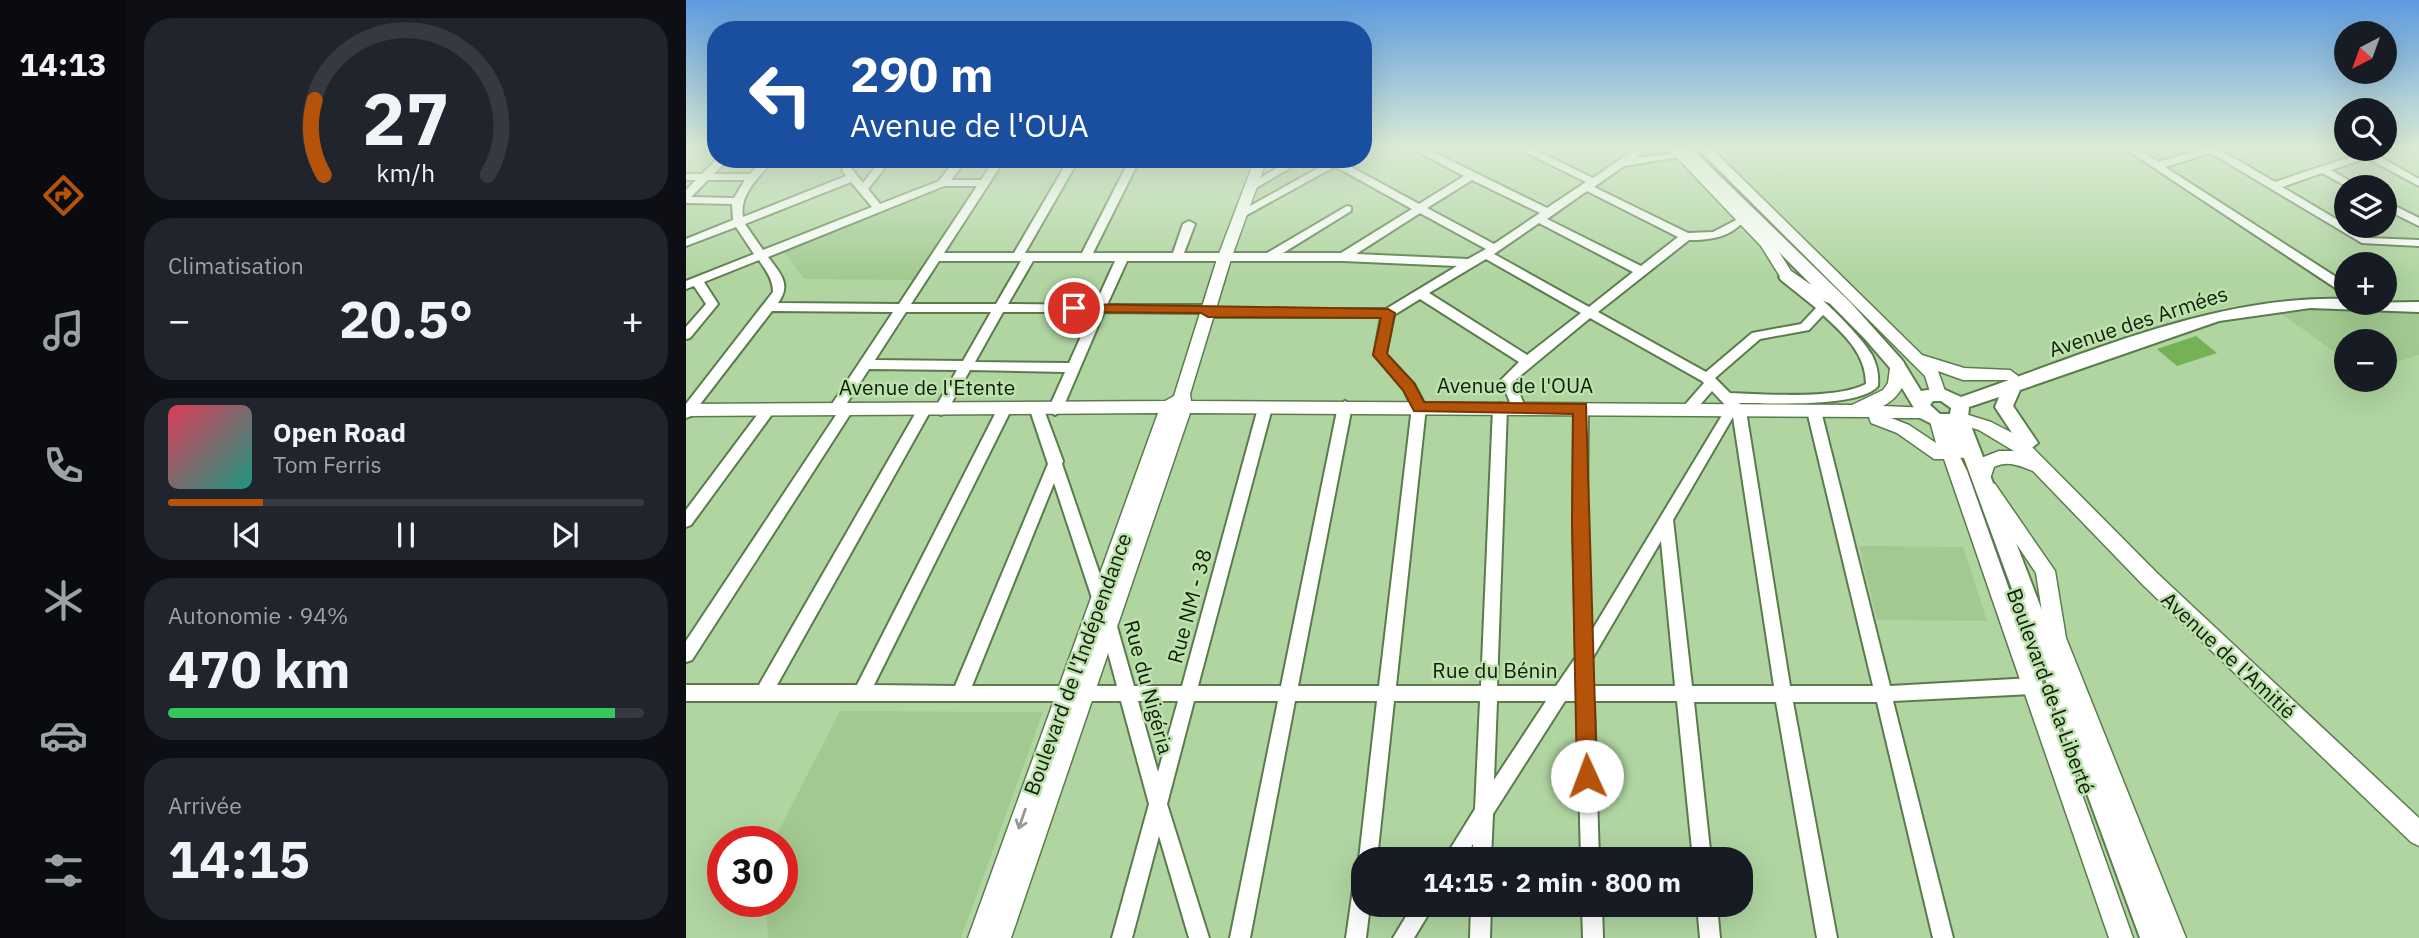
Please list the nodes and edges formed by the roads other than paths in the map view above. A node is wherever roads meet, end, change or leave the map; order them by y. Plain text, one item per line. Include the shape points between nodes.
1 (863, 189) edge
2 (743, 190) edge
3 (820, 190) edge
4 (924, 190) edge
5 (982, 190) edge
6 (1057, 190) edge
7 (1120, 190) edge
8 (1251, 190) edge
9 (1286, 190) edge
10 (1385, 190) edge
11 (1448, 190) edge
12 (1496, 190) edge
13 (1583, 190) edge
14 (1599, 190) edge
15 (1718, 190) edge
16 (1724, 190) edge
17 (1727, 190) edge
18 (1744, 190) edge
19 (2193, 190) edge
20 (2280, 190) edge
21 (686, 198) edge
22 (735, 201) junction
23 (877, 207) junction
24 (1419, 207) junction
25 (1347, 209) dead end
26 (2397, 211) edge
27 (1241, 214) junction
28 (1544, 216) junction
29 (738, 222) junction
30 (1738, 222) dead end
31 (2419, 223) edge
32 (1189, 224) dead end
33 (1686, 236) junction
34 (686, 243) edge
35 (2419, 243) edge
36 (1489, 252) junction
37 (761, 254) junction
38 (937, 257) junction
39 (1023, 257) junction
40 (1086, 257) junction
41 (1269, 257) junction
42 (1343, 257) junction
43 (1122, 258) junction
44 (1177, 258) junction
45 (1224, 259) junction
46 (1469, 263) junction
47 (1643, 272) junction
48 (1784, 276) junction
49 (2334, 282) edge
50 (691, 283) edge
51 (1420, 293) junction
52 (2334, 297) edge
53 (2397, 299) edge
54 (2419, 300) edge
55 (1839, 302) junction
56 (2334, 304) edge
57 (2397, 306) edge
58 (769, 307) junction
59 (903, 307) junction
60 (2419, 307) edge
61 (1000, 308) junction
62 (1099, 309) junction
63 (1822, 309) junction
64 (1209, 311) junction
65 (1388, 313) junction
66 (1589, 314) junction
67 (702, 316) junction
68 (686, 319) edge
69 (686, 335) edge
70 (1899, 347) junction
71 (1923, 360) junction
72 (1528, 361) junction
73 (865, 364) junction
74 (1897, 365) junction
75 (967, 367) junction
76 (1075, 368) junction
77 (1709, 380) junction
78 (2012, 381) junction
79 (1178, 404) junction
80 (1345, 407) junction
81 (1419, 407) junction
82 (1732, 407) junction
83 (1265, 408) junction
84 (1500, 408) junction
85 (1520, 408) junction
86 (1581, 408) junction
87 (1939, 408) junction
88 (768, 410) junction
89 (840, 410) junction
90 (933, 410) junction
91 (1004, 410) junction
92 (1037, 410) junction
93 (1055, 410) junction
94 (1688, 410) junction
95 (1856, 410) junction
96 (687, 411) edge
97 (1817, 411) junction
98 (2029, 443) junction
99 (1949, 449) junction
100 (1056, 461) junction
101 (2045, 470) junction
102 (1972, 484) junction
103 (1666, 518) junction
104 (686, 521) edge
105 (1101, 599) junction
106 (1109, 625) junction
107 (686, 654) edge
108 (1586, 655) junction
109 (2032, 687) junction
110 (1687, 691) junction
111 (1584, 692) junction
112 (1783, 692) junction
113 (686, 693) edge
114 (1075, 693) junction
115 (1127, 693) junction
116 (1489, 693) junction
117 (1561, 693) junction
118 (763, 694) junction
119 (861, 694) junction
120 (960, 694) junction
121 (1189, 694) junction
122 (1289, 694) junction
123 (1387, 694) junction
124 (1883, 694) junction
125 (1158, 804) junction
126 (1482, 813) junction
127 (2419, 834) edge
128 (1369, 847) edge
129 (1461, 847) edge
130 (1482, 847) edge
131 (1590, 847) edge
132 (1701, 847) edge
133 (1359, 917) edge
134 (1416, 917) edge
135 (1481, 917) edge
136 (1592, 917) edge
137 (1708, 917) edge
138 (980, 938) edge
139 (999, 938) edge
140 (1122, 938) edge
141 (1199, 938) edge
142 (1240, 938) edge
143 (1356, 938) edge
144 (1403, 938) edge
145 (1480, 938) edge
146 (1593, 938) edge
147 (1710, 938) edge
148 (1827, 938) edge
149 (1943, 938) edge
150 (2121, 938) edge
151 (2140, 938) edge
152 (2154, 938) edge
153 (2174, 938) edge

1 - 23 street
2 - 22 street
3 - 29 street
4 - 23 street
5 - 38 street
6 - 39 street
7 - 40 street
8 - 27 main road, Boulevard de l'Indépendance
9 - 27 street
10 - 24 street
11 - 24 street
12 - 28 street
13 - 28 street
14 - 33 street
15 - 48 main road via 1766,244
16 - 55 highway
17 - 70 highway
18 - 70 main road
19 - 49 street
20 - 35 street via 2365,241
21 - 22 street
22 - 29 street
23 - 37 street
24 - 36 street
24 - 42 street
25 - 41 street
26 - 31 street
27 - 45 main road, Boulevard de l'Indépendance
28 - 36 street
28 - 47 street
29 - 34 street
29 - 37 street
30 - 33 street via 1726,233
32 - 44 street
33 - 47 street
36 - 46 street
36 - 66 street
37 - 50 street
37 - 58 street via 780,286
38 - 39 street
38 - 59 street
39 - 40 street
39 - 61 street
40 - 43 street
41 - 42 street
41 - 45 street
42 - 46 street
43 - 44 street
43 - 62 street
44 - 45 street
45 - 64 main road, Boulevard de l'Indépendance
46 - 51 street
47 - 66 street
48 - 55 main road
48 - 63 street
50 - 67 street via 712,302
51 - 65 street
51 - 72 street
52 - 78 highway, Avenue des Armées via 2229,304
53 - 54 highway
55 - 74 highway
56 - 78 highway, Avenue des Armées via 2286,305 2217,316
57 - 60 highway, Avenue des Armées
58 - 59 street
58 - 96 street
59 - 61 street
59 - 73 street
61 - 62 street
61 - 75 street
62 - 64 street
62 - 76 street
63 - 77 street via 1805,327 1756,336
63 - 82 street via 1871,362 1873,380 1868,389 1842,396
64 - 65 street
64 - 79 main road, Boulevard de l'Indépendance
65 - 81 street via 1380,355 1409,387
66 - 72 street
66 - 77 street
67 - 68 street
67 - 69 street
70 - 71 main road
70 - 87 highway
71 - 78 main road via 1963,374
71 - 87 main road via 1943,379
72 - 85 street via 1507,380
73 - 75 street
73 - 89 street
74 - 87 highway
74 - 95 main road via 1898,379 1892,392 1880,402
75 - 76 street
75 - 90 street
76 - 93 street
77 - 82 street
77 - 94 street
78 - 87 highway, Avenue des Armées
78 - 98 highway via 2004,407
79 - 83 main road, Avenue de l'OUA
79 - 93 main road, Avenue de l'Etente
79 - 105 main road, Boulevard de l'Indépendance
79 - 106 main road, Boulevard de l'Indépendance
80 - 81 main road, Avenue de l'OUA
80 - 83 main road, Avenue de l'OUA
80 - 122 street
81 - 84 main road, Avenue de l'OUA
81 - 123 street
82 - 94 main road, Avenue de l'OUA
82 - 97 main road, Avenue de l'OUA
82 - 103 street
82 - 112 street
83 - 121 street, Rue NM - 38
84 - 85 main road, Avenue de l'OUA
84 - 116 street
85 - 86 main road, Avenue de l'OUA
86 - 94 main road, Avenue de l'OUA
86 - 108 street
87 - 95 main road, Avenue de l'OUA
87 - 98 main road, Avenue de l'Amitié via 2006,426
87 - 99 highway, Boulevard de la Liberté
87 - 101 main road, Avenue de l'Amitié via 2005,435
87 - 102 highway, Boulevard de la Liberté
88 - 89 main road, Avenue de l'Etente
88 - 96 main road, Avenue de l'Etente
88 - 104 street
89 - 90 main road, Avenue de l'Etente
89 - 107 street
90 - 91 main road, Avenue de l'Etente
90 - 118 street
91 - 92 main road, Avenue de l'Etente
91 - 119 street
92 - 93 main road, Avenue de l'Etente
92 - 100 street, Rue du Nigéria
95 - 97 main road, Avenue de l'OUA
95 - 99 main road
97 - 124 street
98 - 101 main road, Avenue de l'Amitié
99 - 102 main road, Boulevard de la Liberté
99 - 151 highway, Boulevard de la Liberté via 1994,534
100 - 105 street, Rue du Nigéria
100 - 120 street
101 - 102 main road via 2003,456 1987,463
101 - 127 main road, Avenue de l'Amitié via 2151,580
102 - 109 main road, Boulevard de la Liberté
102 - 152 highway, Boulevard de la Liberté
102 - 153 main road, Boulevard de la Liberté via 2045,571 2056,638
103 - 108 street
103 - 110 street
105 - 106 street, Rue du Nigéria
105 - 114 main road, Boulevard de l'Indépendance
106 - 114 main road, Boulevard de l'Indépendance
106 - 115 street, Rue du Nigéria
108 - 111 street
108 - 117 street
109 - 124 street, Rue du Bénin
109 - 150 main road, Boulevard de la Liberté
110 - 111 street, Rue du Bénin
110 - 112 street, Rue du Bénin
110 - 132 street
111 - 117 street, Rue du Bénin
111 - 131 street
112 - 124 street, Rue du Bénin
112 - 148 street
113 - 118 street, Rue du Bénin
114 - 115 street, Rue du Bénin
114 - 120 street, Rue du Bénin
114 -> 138 main road, Boulevard de l'Indépendance
114 - 139 main road, Boulevard de l'Indépendance
115 - 121 street, Rue du Bénin
115 - 125 street, Rue du Nigéria
116 - 117 street, Rue du Bénin
116 - 123 street, Rue du Bénin
116 - 126 street
117 - 126 street
118 - 119 street, Rue du Bénin
119 - 120 street, Rue du Bénin
121 - 122 street, Rue du Bénin
121 - 125 street, Rue NM - 38
122 - 123 street, Rue du Bénin
122 - 142 street
123 - 128 street
124 - 149 street
125 - 140 street, Rue NM - 38
125 - 141 street, Rue du Nigéria
126 - 129 street
126 - 130 street
133 - 143 street
134 - 144 street
135 - 145 street
136 - 146 street
137 - 147 street

